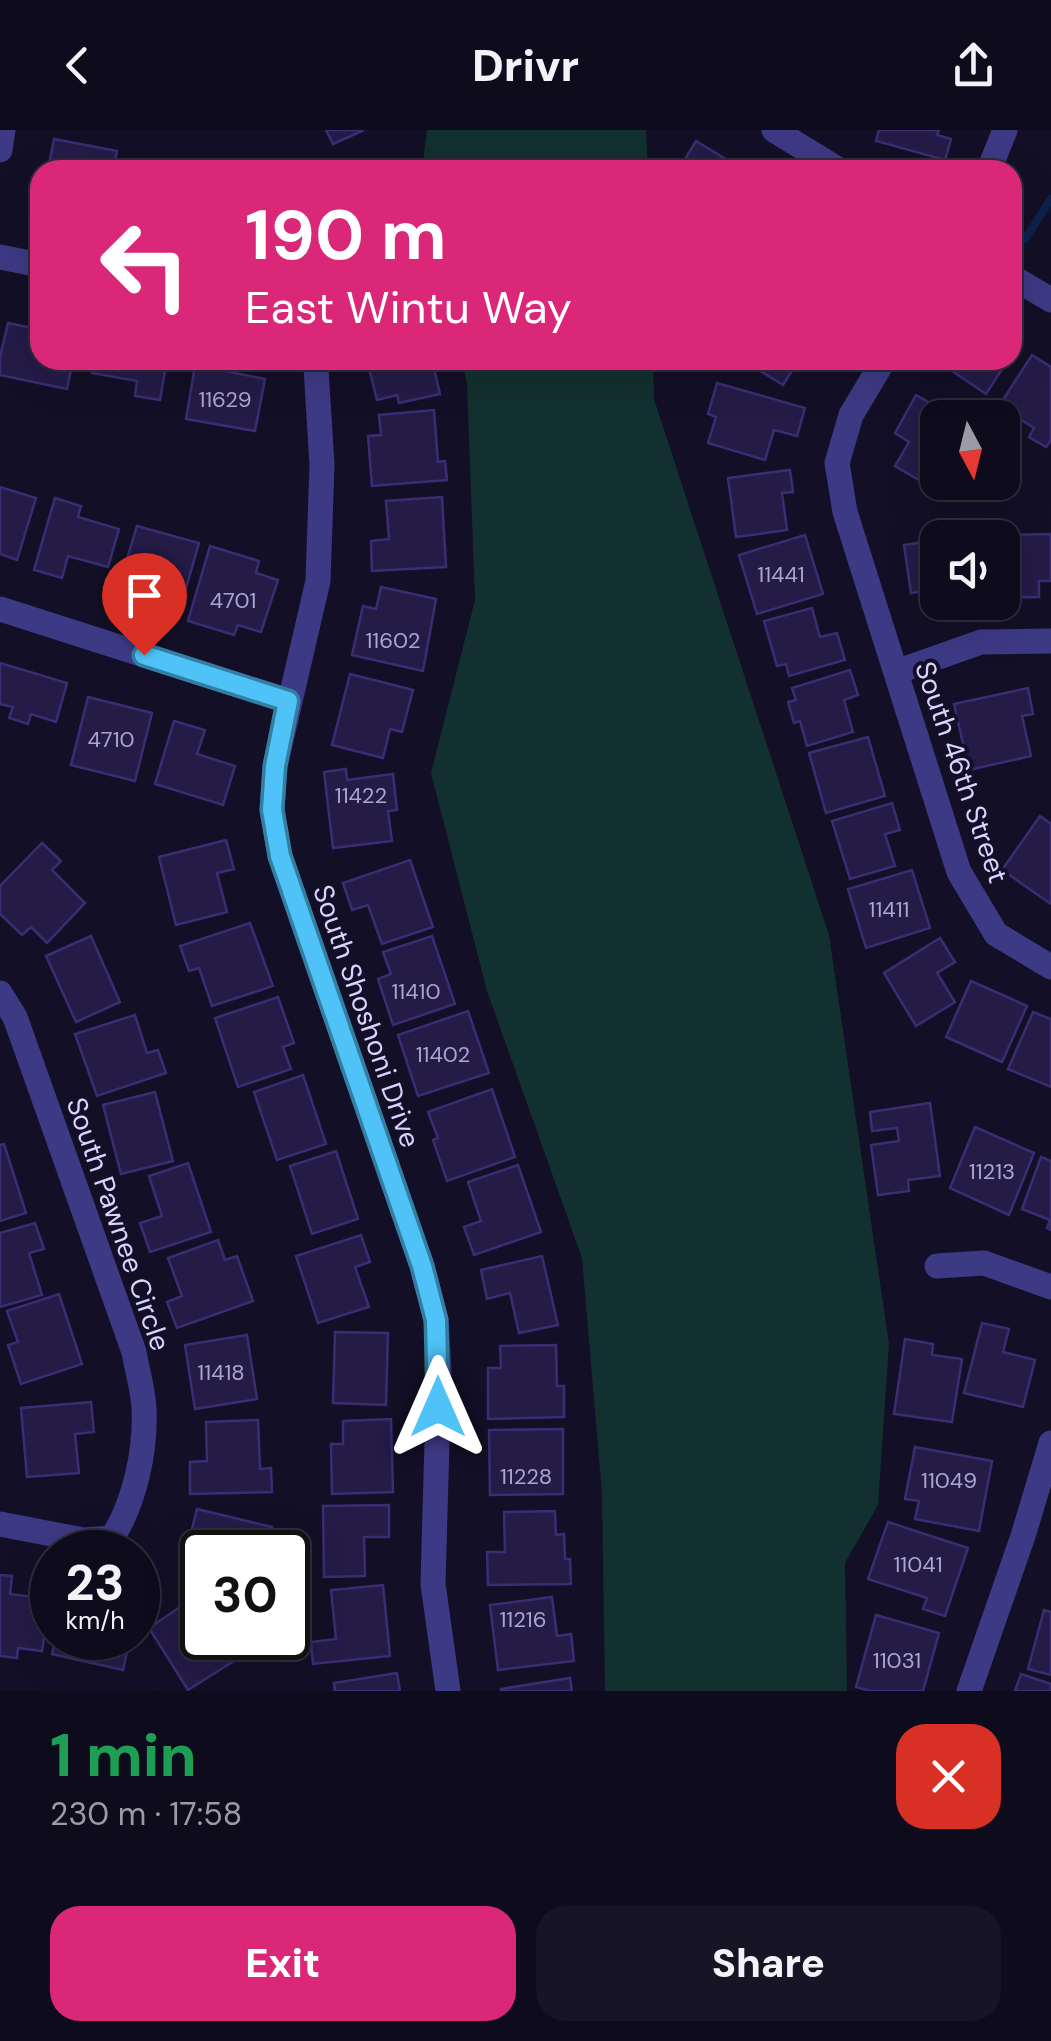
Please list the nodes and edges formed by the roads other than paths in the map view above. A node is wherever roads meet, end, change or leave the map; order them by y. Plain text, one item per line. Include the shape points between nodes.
1 (3, 130) edge
2 (774, 130) edge
3 (1005, 130) edge
4 (0, 150) edge
5 (823, 160) edge
6 (993, 160) edge
7 (0, 257) edge
8 (30, 263) edge
9 (1022, 282) edge
10 (1051, 300) edge
11 (316, 370) edge
12 (878, 370) edge
13 (0, 609) edge
14 (1051, 641) edge
15 (896, 672) junction
16 (288, 701) junction
17 (1051, 967) edge
18 (0, 993) edge
19 (937, 1266) dead end
20 (1051, 1287) edge
21 (1051, 1443) edge
22 (0, 1524) edge
23 (448, 1691) edge
24 (969, 1691) edge

1 - 4 street
2 - 5 street
3 - 6 street
7 - 8 street
9 - 10 street
11 - 16 street, South Shoshoni Drive via 322,465 318,582
12 - 15 street, South 46th Street via 852,415 837,463
13 - 16 street
14 - 15 street via 981,642
15 - 17 street, South 46th Street via 959,872 996,934
16 - 23 street, South Shoshoni Drive via 272,810 280,856 436,1320 434,1584
18 - 22 street, South Pawnee Circle via 15,1017 134,1352 144,1407 126,1516 112,1538 83,1540
19 - 20 street via 984,1263
21 - 24 street

